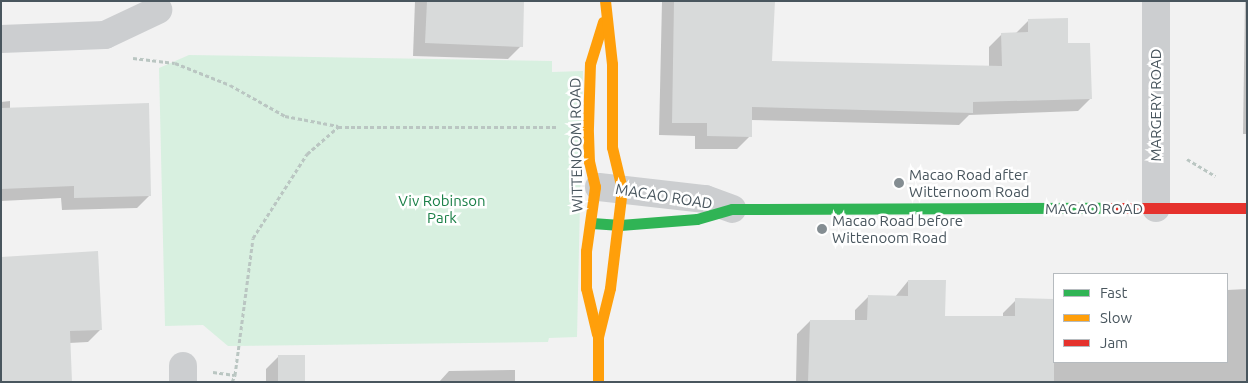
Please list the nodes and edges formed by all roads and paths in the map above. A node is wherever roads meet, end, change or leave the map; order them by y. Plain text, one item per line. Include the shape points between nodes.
1 (1156, 1) edge
2 (605, 7) edge
3 (158, 10) dead end
4 (1, 39) edge
5 (150, 59) dead end
6 (338, 127) junction
7 (588, 127) junction
8 (595, 187) junction
9 (622, 189) junction
10 (1156, 208) junction
11 (1247, 208) edge
12 (732, 209) junction
13 (592, 224) junction
14 (620, 225) junction
15 (598, 337) junction
16 (183, 374) edge
17 (235, 376) junction
18 (232, 382) edge
19 (598, 382) edge

1 - 10 street, MARGERY ROAD
2 - 7 street, WITTENOOM ROAD via 590,64
2 - 9 street, WITTENOOM ROAD via 612,64 612,147
3 - 4 street via 105,35
5 - 6 path via 175,63 230,85 285,116
6 - 7 path
6 - 17 path via 307,154 253,238
7 - 8 street, WITTENOOM ROAD via 589,162
8 - 9 street, MACAO ROAD
8 - 13 street, WITTENOOM ROAD
9 - 12 street, MACAO ROAD via 705,199
9 - 14 street, WITTENOOM ROAD
10 - 11 street, MACAO ROAD
10 - 12 street, MACAO ROAD
12 - 14 street, MACAO ROAD via 697,219
13 - 14 street, MACAO ROAD
13 - 15 street, WITTENOOM ROAD via 586,251 586,288
14 - 15 street, WITTENOOM ROAD
15 - 19 street, WITTENOOM ROAD
16 - 17 path
17 - 18 path

